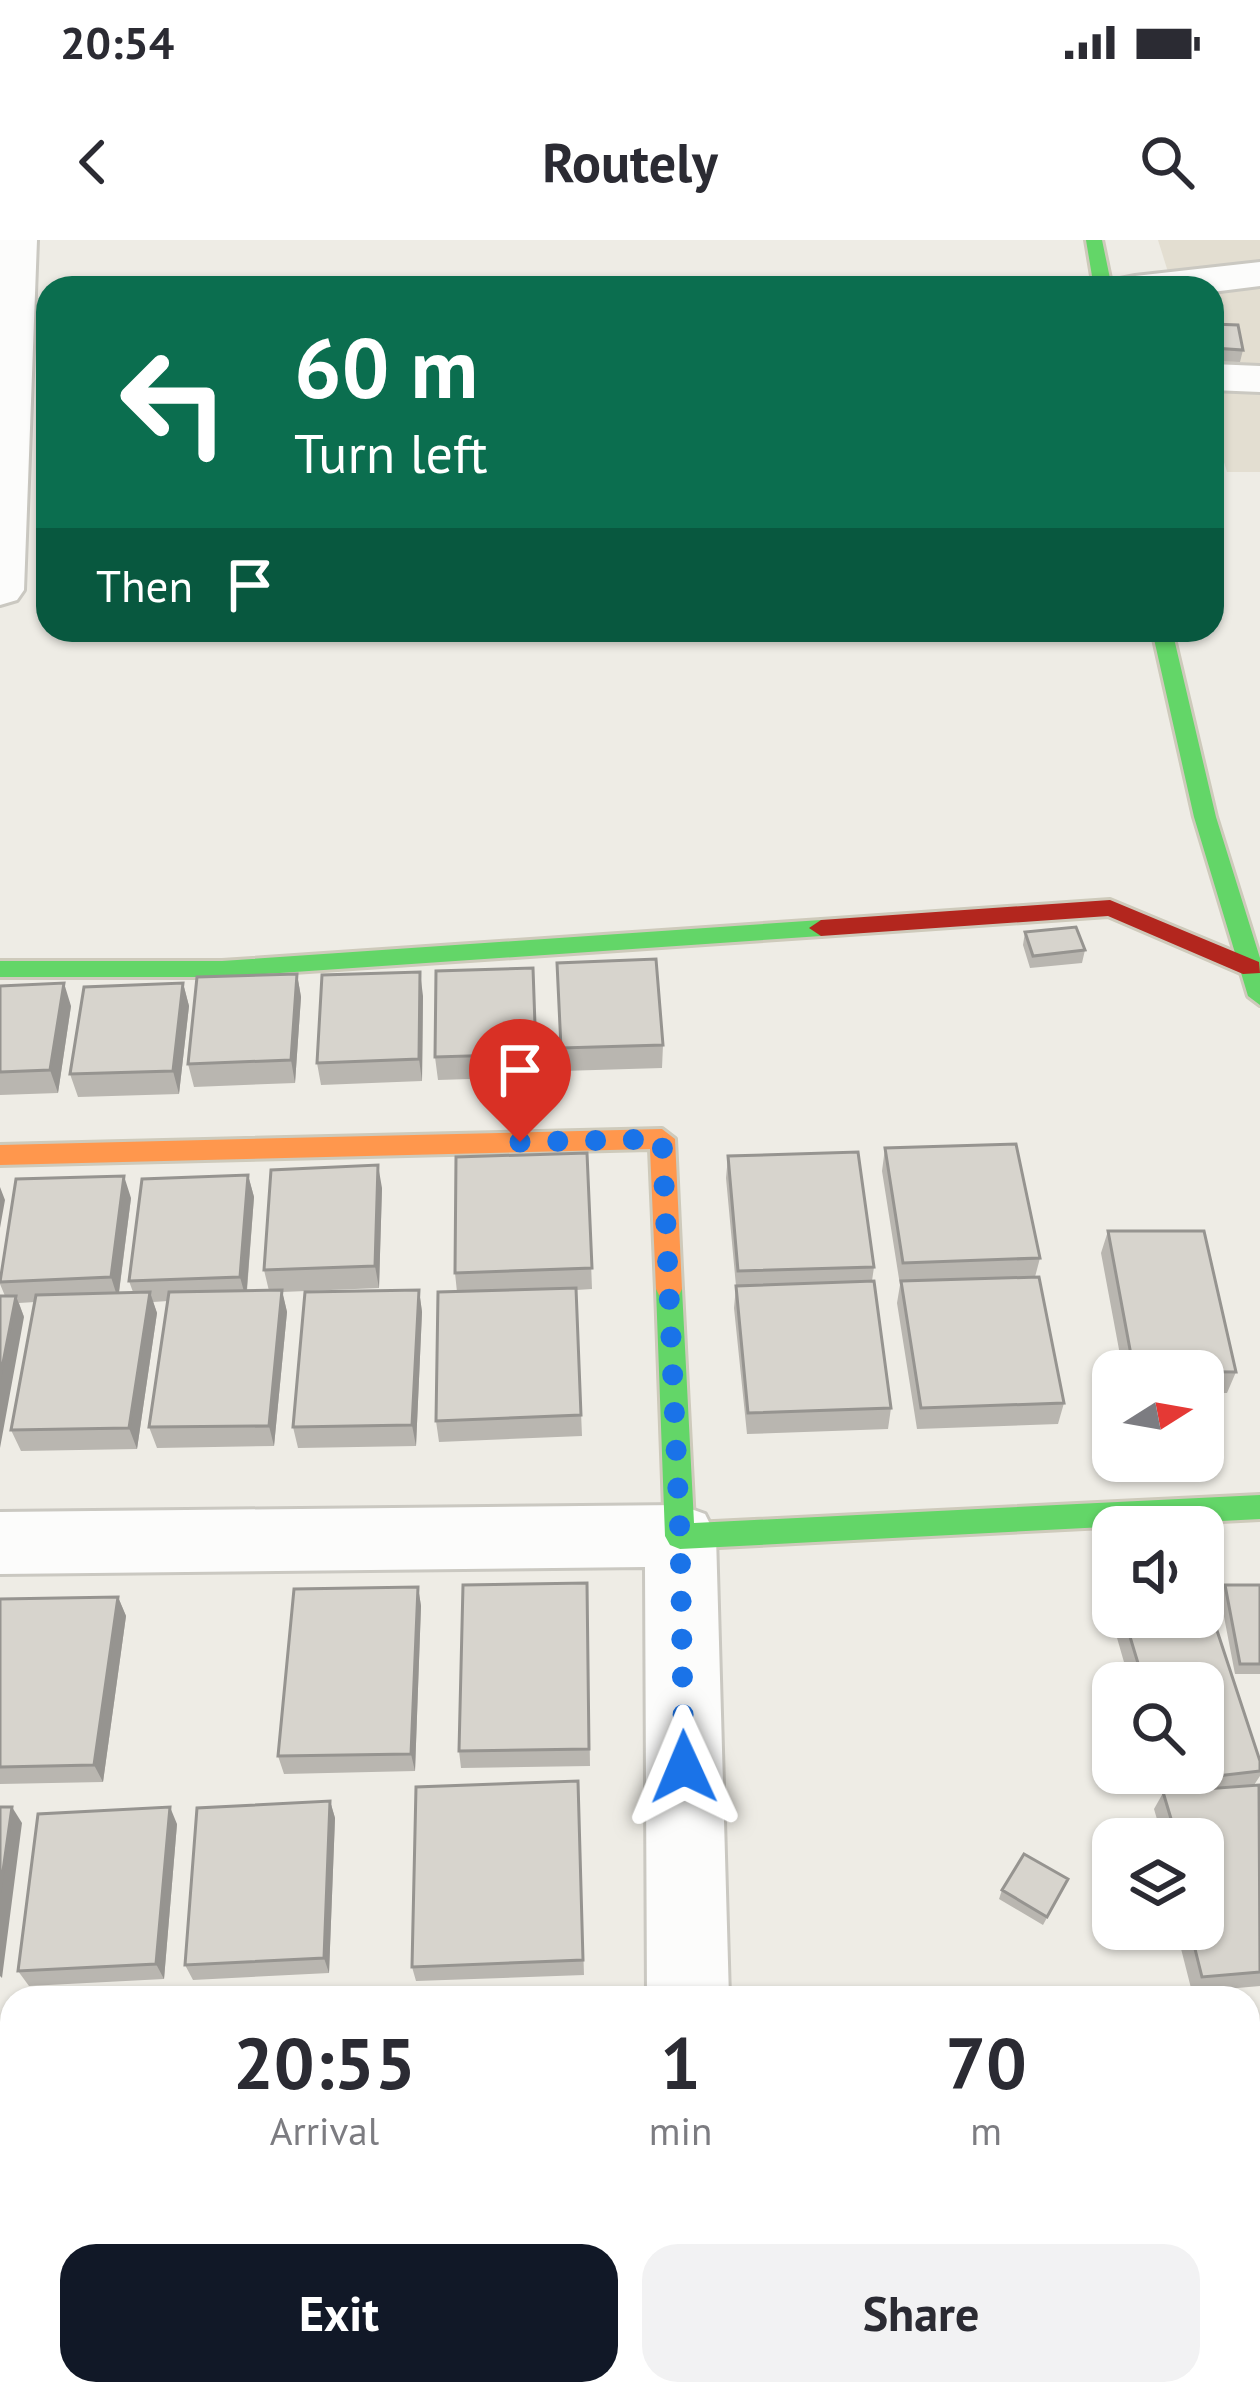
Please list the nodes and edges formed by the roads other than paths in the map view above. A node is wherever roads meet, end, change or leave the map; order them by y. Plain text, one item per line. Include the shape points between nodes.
1 (17, 240) edge
2 (1094, 240) edge
3 (1260, 274) edge
4 (1100, 276) edge
5 (1224, 278) edge
6 (1224, 378) edge
7 (1260, 379) edge
8 (5, 407) edge
9 (0, 590) edge
10 (1165, 642) edge
11 (1250, 968) junction
12 (0, 969) edge
13 (1260, 996) edge
14 (0, 1155) edge
15 (1260, 1507) edge
16 (680, 1536) junction
17 (0, 1543) edge
18 (688, 1986) edge

1 - 8 street
2 - 4 street
3 - 5 street
6 - 7 street
8 - 9 street
10 - 11 street
11 - 12 street via 1110,908 222,969
11 - 13 street
14 - 16 street via 662,1139
15 - 16 street
16 - 17 street
16 - 18 street

